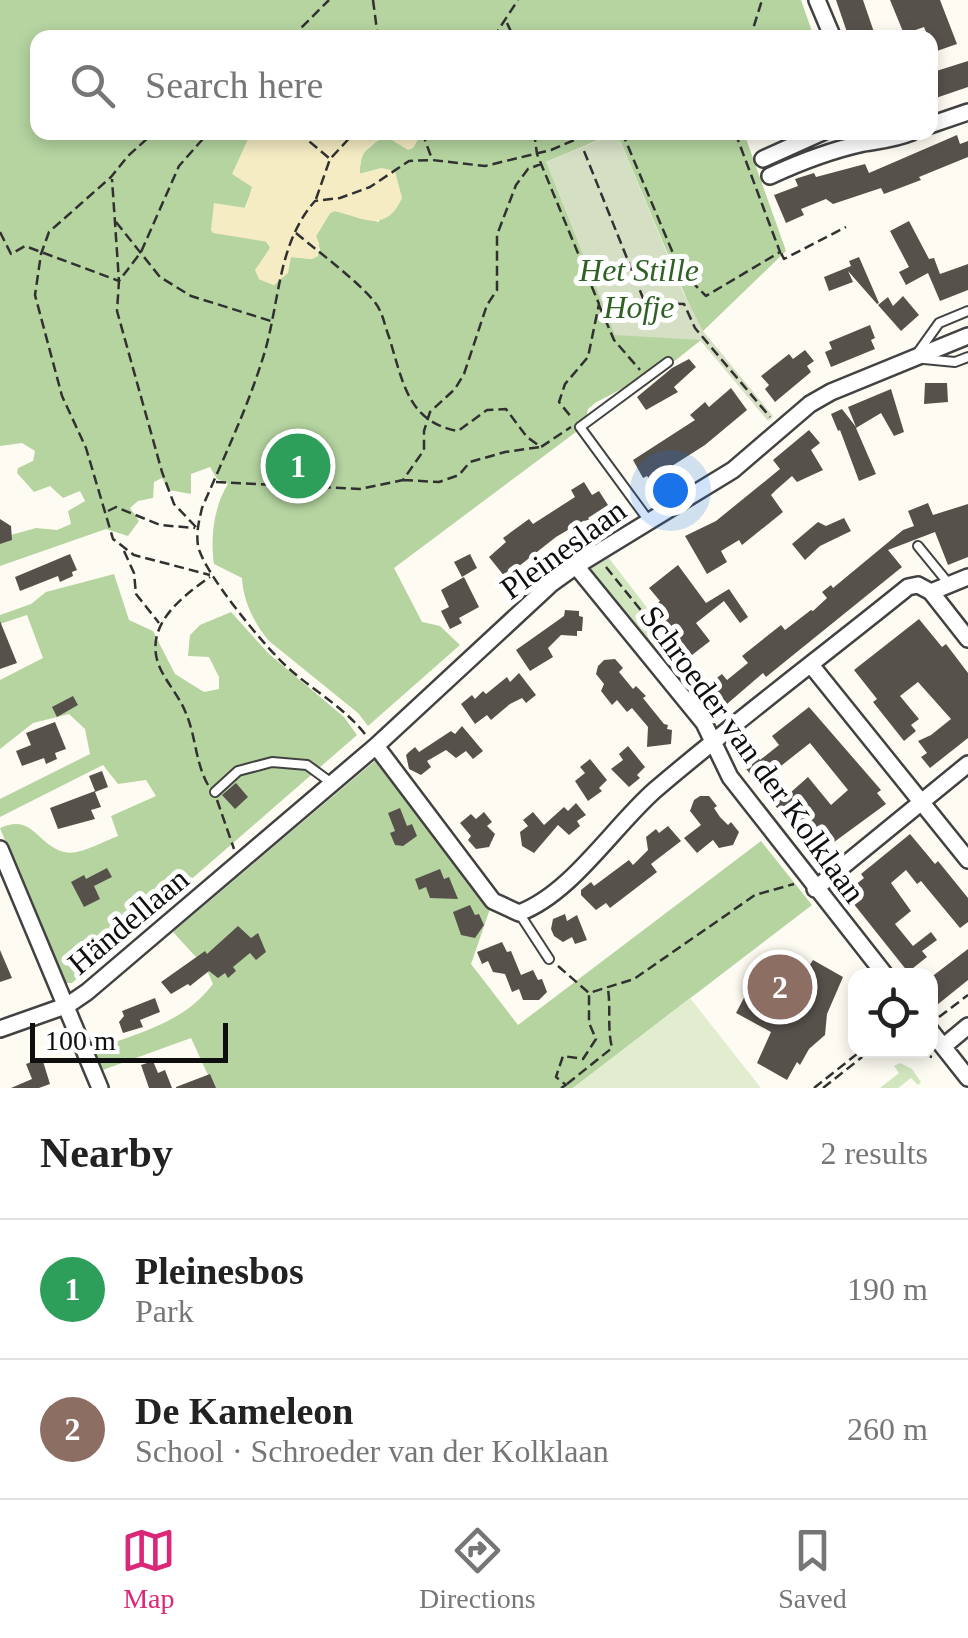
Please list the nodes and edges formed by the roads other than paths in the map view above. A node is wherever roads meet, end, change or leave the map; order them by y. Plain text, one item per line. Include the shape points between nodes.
1 (818, 0) edge
2 (830, 30) edge
3 (968, 112) edge
4 (938, 123) edge
5 (814, 140) edge
6 (853, 140) edge
7 (796, 155) junction
8 (763, 159) dead end
9 (770, 176) dead end
10 (968, 312) edge
11 (968, 336) edge
12 (968, 357) edge
13 (914, 358) junction
14 (668, 362) dead end
15 (649, 521) junction
16 (918, 546) dead end
17 (576, 566) junction
18 (968, 576) edge
19 (949, 584) junction
20 (930, 592) junction
21 (968, 640) edge
22 (811, 665) junction
23 (714, 741) junction
24 (376, 746) junction
25 (968, 764) edge
26 (333, 784) junction
27 (214, 792) road end
28 (921, 803) junction
29 (0, 848) edge
30 (968, 860) edge
31 (235, 868) joint
32 (811, 882) junction
33 (519, 913) junction
34 (550, 959) road end
35 (880, 968) edge
36 (68, 1005) junction
37 (968, 1026) edge
38 (0, 1029) edge
39 (938, 1038) edge
40 (944, 1046) junction
41 (968, 1078) edge
42 (100, 1088) edge

1 - 2 street
3 - 4 street
5 - 7 street
6 - 7 street
7 - 8 street
7 - 9 street
10 - 13 lane, Pleineslaan via 939,323
11 - 13 street, Pleineslaan
12 - 13 lane, Pleineslaan
13 - 15 street, Pleineslaan via 810,404 733,470
14 - 15 lane via 580,427
15 - 17 street, Pleineslaan
16 - 19 lane
17 - 23 street, Schroeder van der Kolklaan
17 - 24 street, Pleineslaan
18 - 19 street
19 - 20 street
20 - 21 street
20 - 22 street via 908,587
22 - 23 street
22 - 28 street
23 - 32 street, Schroeder van der Kolklaan via 730,777
23 - 33 street via 556,890
24 - 26 street, Pleineslaan
24 - 33 street via 493,900
25 - 28 street
26 - 27 lane via 307,765 272,762 238,771
26 - 31 street, Pleineslaan
28 - 30 street
28 - 32 street
29 - 36 street
31 - 36 street, Händellaan
32 - 35 street, Schroeder van der Kolklaan
33 - 34 lane
36 - 38 street, Händellaan
36 - 42 street
37 - 40 street
39 - 40 street
40 - 41 street

